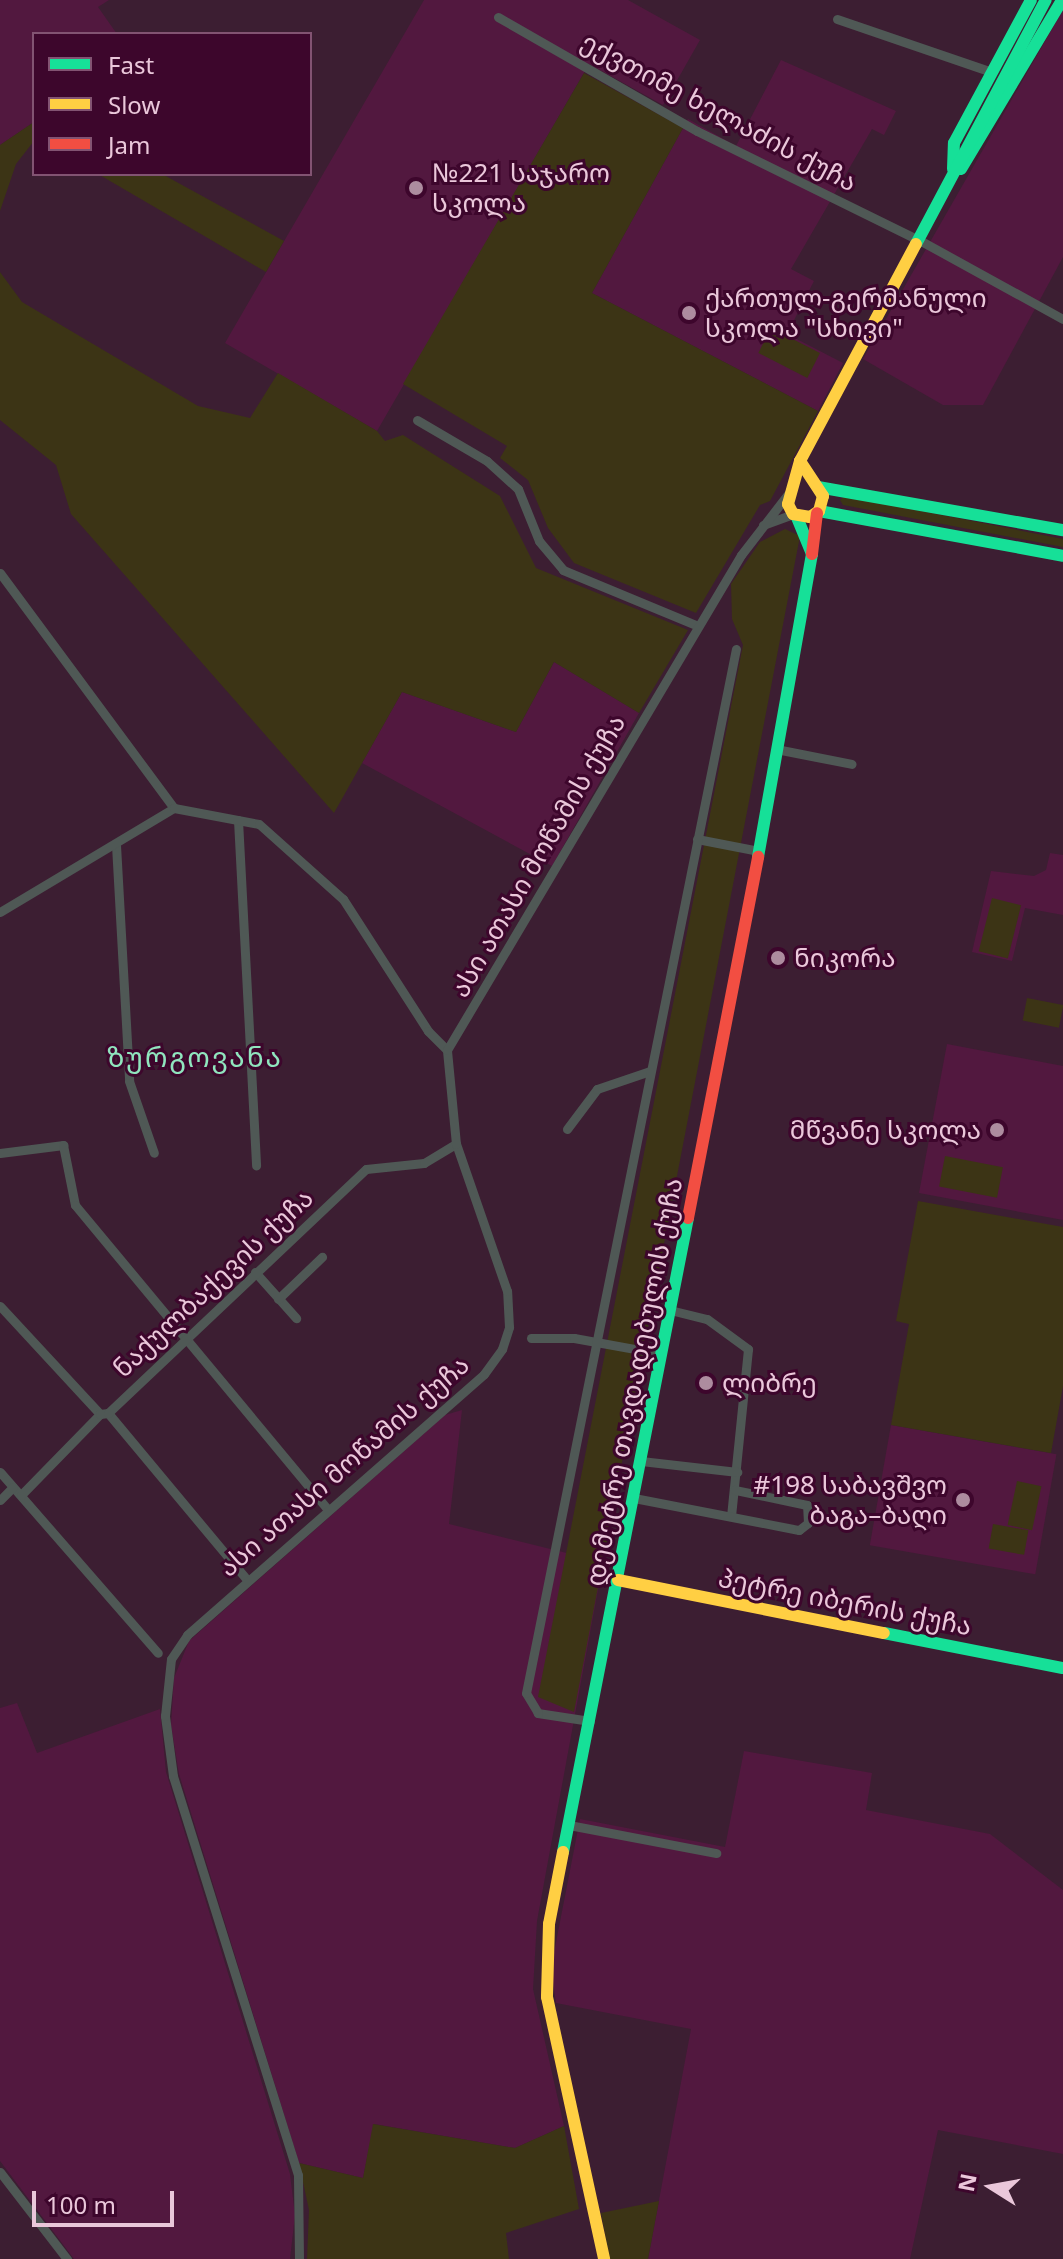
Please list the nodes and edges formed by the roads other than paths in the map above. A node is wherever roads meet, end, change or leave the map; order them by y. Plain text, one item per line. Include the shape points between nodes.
1 (1031, 0) edge
2 (1046, 0) edge
3 (1062, 0) edge
4 (498, 17) dead end
5 (837, 19) dead end
6 (992, 72) junction
7 (953, 177) junction
8 (921, 241) junction
9 (1063, 319) edge
10 (417, 420) dead end
11 (800, 461) junction
12 (814, 485) junction
13 (789, 492) junction
14 (818, 512) junction
15 (795, 514) junction
16 (846, 514) junction
17 (763, 525) junction
18 (1063, 530) edge
19 (819, 532) junction
20 (812, 554) junction
21 (1063, 556) edge
22 (0, 573) edge
23 (698, 626) junction
24 (736, 649) dead end
25 (776, 749) junction
26 (852, 764) dead end
27 (174, 808) junction
28 (238, 820) junction
29 (697, 839) junction
30 (116, 845) junction
31 (759, 851) junction
32 (0, 912) edge
33 (447, 1050) junction
34 (650, 1071) junction
35 (567, 1129) dead end
36 (456, 1144) junction
37 (0, 1153) edge
38 (154, 1153) dead end
39 (256, 1166) dead end
40 (322, 1257) dead end
41 (255, 1272) junction
42 (278, 1299) junction
43 (0, 1306) edge
44 (670, 1310) junction
45 (296, 1318) dead end
46 (531, 1338) dead end
47 (184, 1340) junction
48 (596, 1343) junction
49 (662, 1354) junction
50 (104, 1414) junction
51 (641, 1461) junction
52 (0, 1472) edge
53 (737, 1472) junction
54 (735, 1490) junction
55 (17, 1491) junction
56 (634, 1498) junction
57 (0, 1500) edge
58 (327, 1508) junction
59 (731, 1516) junction
60 (247, 1580) junction
61 (618, 1580) junction
62 (158, 1653) dead end
63 (1063, 1668) edge
64 (590, 1721) junction
65 (569, 1825) junction
66 (716, 1853) dead end
67 (0, 2172) edge
68 (67, 2259) edge
69 (299, 2259) edge
70 (604, 2259) edge

1 - 6 main road
2 - 7 main road via 969,136
3 - 7 main road
4 - 8 street, ექვთიმე ხელაძის ქუჩა via 697,131
5 - 6 street
6 - 7 main road via 954,143
7 - 8 main road
8 - 9 street, ექვთიმე ხელაძის ქუჩა
8 - 11 main road
10 - 23 street via 487,461 518,489 539,541 563,570
11 - 12 main road
11 - 13 main road
12 - 13 main road
12 - 14 main road via 823,496
12 - 18 main road
13 - 15 main road
13 - 17 street, ასი ათასი მოწამის ქუჩა
14 - 15 main road
14 - 16 main road
14 - 19 main road
15 - 17 street
15 - 20 main road
16 - 19 main road
16 - 21 main road
17 - 23 street, ასი ათასი მოწამის ქუჩა
19 - 20 main road, დემეტრე თავდადებულის ქუჩა
20 - 25 main road, დემეტრე თავდადებულის ქუჩა
22 - 27 street
23 - 33 street, ასი ათასი მოწამის ქუჩა
24 - 29 street, დემეტრე თავდადებულის ქუჩა
25 - 26 street
25 - 31 main road, დემეტრე თავდადებულის ქუჩა
27 - 28 street
27 - 30 street
28 - 33 street via 259,824 343,899 428,1031
28 - 39 street
29 - 31 street
29 - 34 street, დემეტრე თავდადებულის ქუჩა
30 - 32 street
30 - 38 street via 129,1081
31 - 44 main road, დემეტრე თავდადებულის ქუჩა
33 - 36 street, ასი ათასი მოწამის ქუჩა
34 - 35 street via 597,1089
34 - 48 street, დემეტრე თავდადებულის ქუჩა
36 - 41 street, ნაქულბაქევის ქუჩა via 424,1163 366,1169
36 - 58 street, ასი ათასი მოწამის ქუჩა via 507,1291 509,1327 502,1349 484,1374
37 - 47 street via 63,1145 75,1205
40 - 42 street
41 - 42 street
41 - 47 street, ნაქულბაქევის ქუჩა
42 - 45 street
43 - 50 street
44 - 49 main road, დემეტრე თავდადებულის ქუჩა
44 - 53 street via 707,1319 748,1349
46 - 48 street
47 - 50 street, ნაქულბაქევის ქუჩა
47 - 58 street
48 - 49 street
48 - 64 street, დემეტრე თავდადებულის ქუჩა via 526,1693 538,1713
49 - 51 main road, დემეტრე თავდადებულის ქუჩა
50 - 55 street, ნაქულბაქევის ქუჩა
50 - 60 street
51 - 53 street
51 - 56 main road, დემეტრე თავდადებულის ქუჩა
52 - 55 street
53 - 54 street
54 - 59 street
54 - 59 street via 805,1504 811,1511 799,1530
55 - 57 street, ნაქულბაქევის ქუჩა
55 - 62 street
56 - 59 street
56 - 61 main road, დემეტრე თავდადებულის ქუჩა
58 - 60 street, ასი ათასი მოწამის ქუჩა
60 - 69 street, ასი ათასი მოწამის ქუჩა via 187,1635 171,1659 165,1716 173,1776 298,2175
61 - 63 main road, პეტრე იბერის ქუჩა
61 - 64 main road, დემეტრე თავდადებულის ქუჩა
64 - 65 main road, დემეტრე თავდადებულის ქუჩა
65 - 66 street
65 - 70 main road, დემეტრე თავდადებულის ქუჩა via 549,1924 547,1997
67 - 68 street

